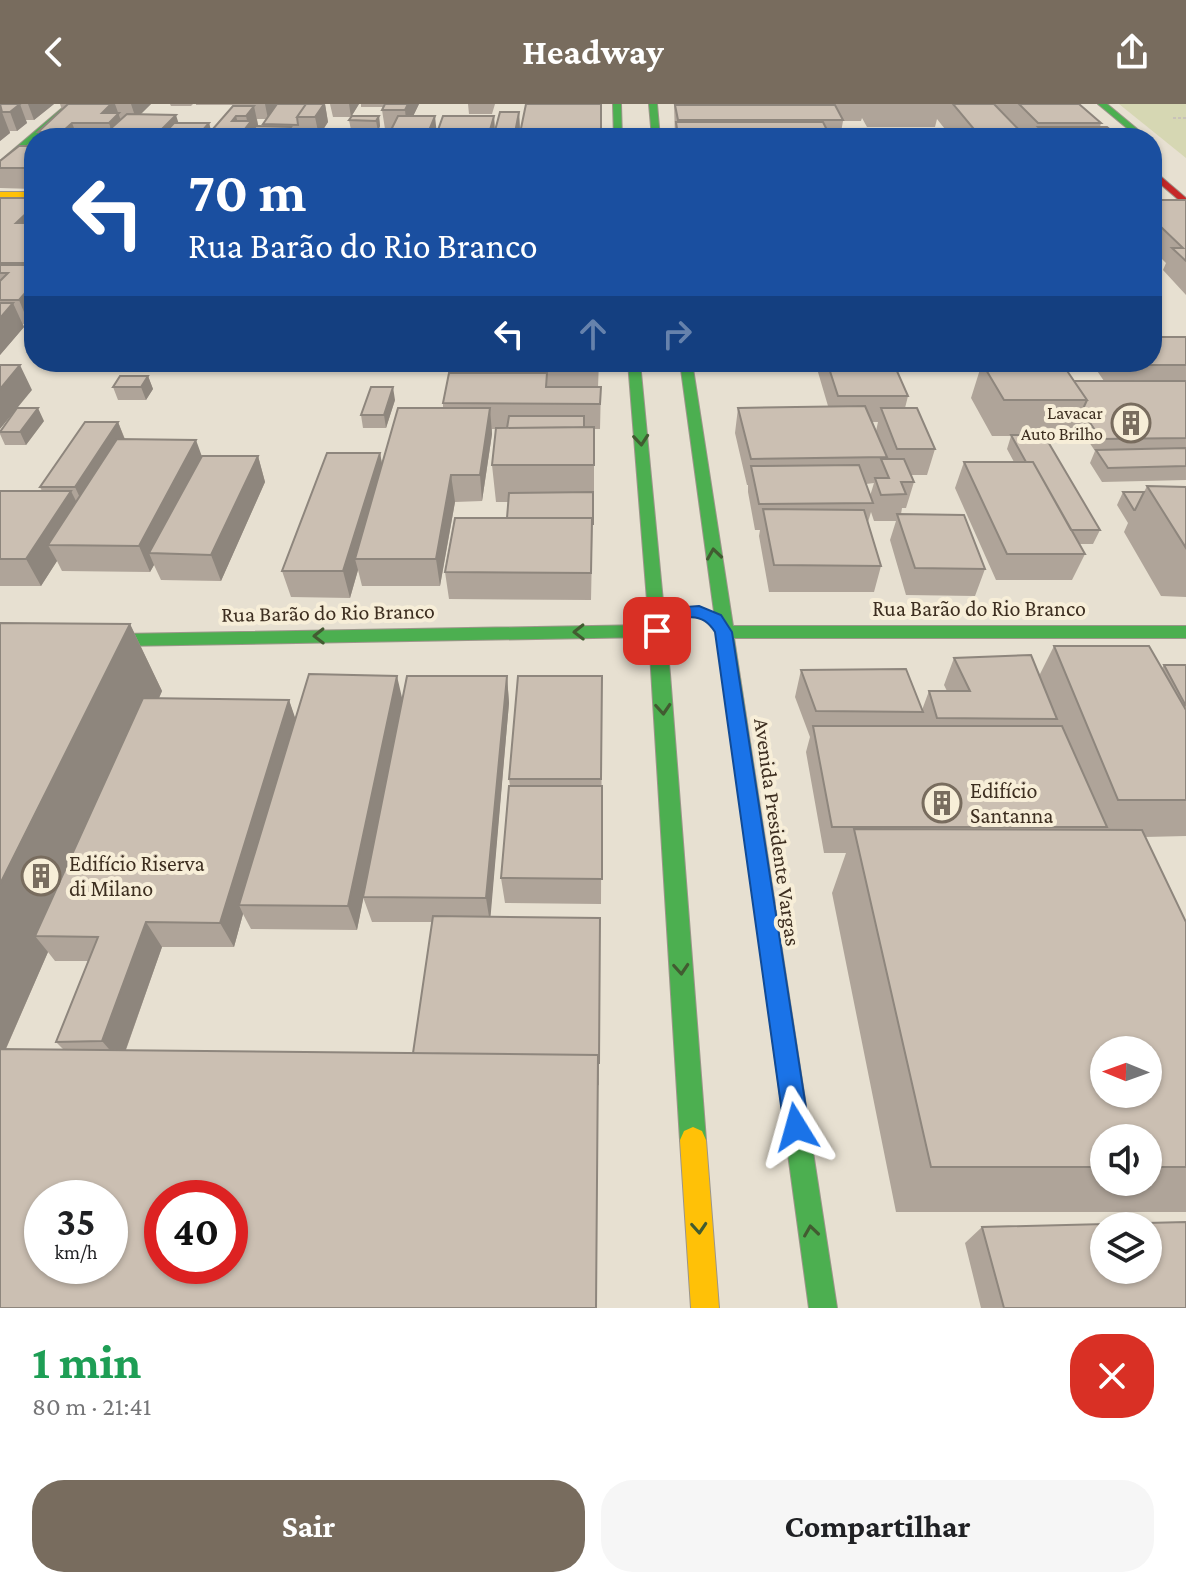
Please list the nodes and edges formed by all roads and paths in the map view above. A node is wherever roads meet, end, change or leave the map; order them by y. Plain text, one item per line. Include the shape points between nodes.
1 (71, 104) edge
2 (617, 104) edge
3 (653, 104) edge
4 (1093, 108) edge
5 (43, 128) edge
6 (618, 128) edge
7 (655, 128) edge
8 (1107, 128) edge
9 (1127, 128) edge
10 (24, 144) edge
11 (0, 165) edge
12 (1162, 181) edge
13 (0, 195) edge
14 (24, 195) edge
15 (1186, 202) edge
16 (1162, 206) edge
17 (0, 208) edge
18 (24, 208) edge
19 (1162, 208) edge
20 (1186, 213) edge
21 (635, 372) edge
22 (687, 372) edge
23 (707, 615) dead end
24 (671, 616) dead end
25 (657, 631) junction
26 (723, 632) junction
27 (1186, 632) edge
28 (0, 642) edge
29 (711, 650) dead end
30 (682, 654) dead end
31 (705, 1308) edge
32 (823, 1308) edge

1 - 5 main road
2 - 6 main road
3 - 7 main road
4 - 8 main road
4 - 9 main road
10 - 11 main road
12 - 15 main road
13 - 14 main road
15 - 16 main road
17 - 18 main road
19 - 20 main road
21 -> 25 main road
26 -> 22 main road, Avenida Presidente Vargas
23 - 26 main road
24 - 25 main road
25 -> 28 main road, Rua Barão do Rio Branco
25 - 30 main road via 664,645
25 -> 31 main road
26 - 27 main road, Rua Barão do Rio Branco
26 - 29 main road via 719,646
32 -> 26 main road, Avenida Presidente Vargas

